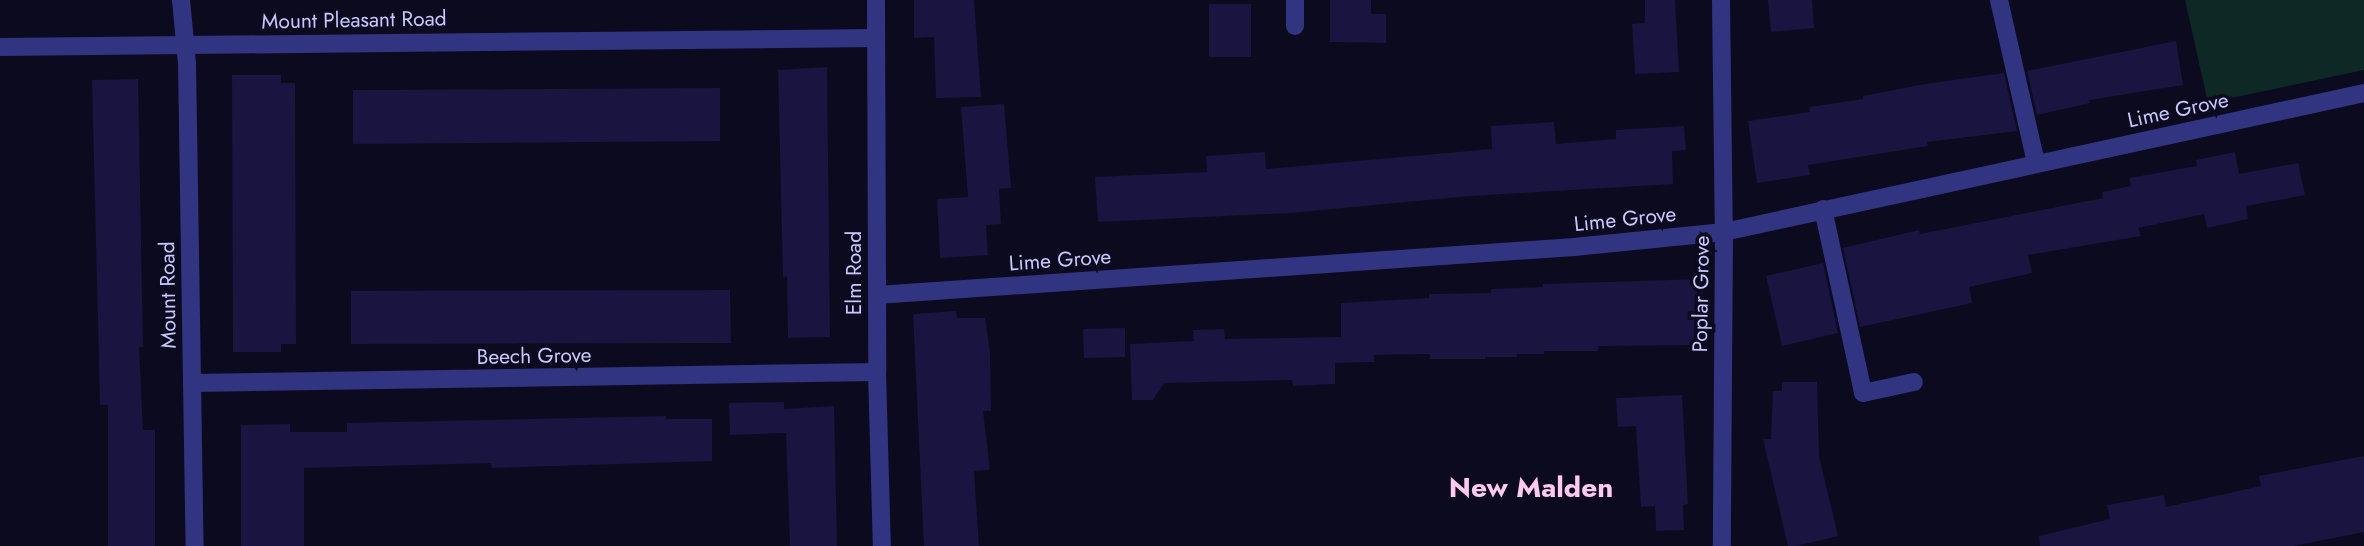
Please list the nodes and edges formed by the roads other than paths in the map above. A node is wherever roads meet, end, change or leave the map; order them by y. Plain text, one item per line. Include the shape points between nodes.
1 (181, 0) edge
2 (876, 0) edge
3 (1295, 0) edge
4 (1721, 0) edge
5 (1999, 0) edge
6 (1295, 26) dead end
7 (876, 38) junction
8 (184, 44) junction
9 (0, 47) edge
10 (2364, 93) edge
11 (2036, 163) junction
12 (1823, 209) junction
13 (1724, 232) junction
14 (877, 295) junction
15 (877, 372) junction
16 (1914, 382) dead end
17 (192, 383) junction
18 (195, 546) edge
19 (882, 546) edge
20 (1722, 546) edge

1 - 8 street, Mount Road
2 - 7 street, Elm Road
3 - 6 street
4 - 13 street, Poplar Grove
5 - 11 street
7 - 8 street, Mount Pleasant Road
7 - 14 street, Elm Road
8 - 9 street, Mount Pleasant Road
8 - 17 street, Mount Road
10 - 11 street, Lime Grove
11 - 12 street, Lime Grove
12 - 13 street, Lime Grove
12 - 16 street via 1863,393
13 - 14 street, Lime Grove via 1560,248
13 - 20 street, Poplar Grove
14 - 15 street, Elm Road
15 - 17 street, Beech Grove
15 - 19 street, Elm Road
17 - 18 street, Mount Road

